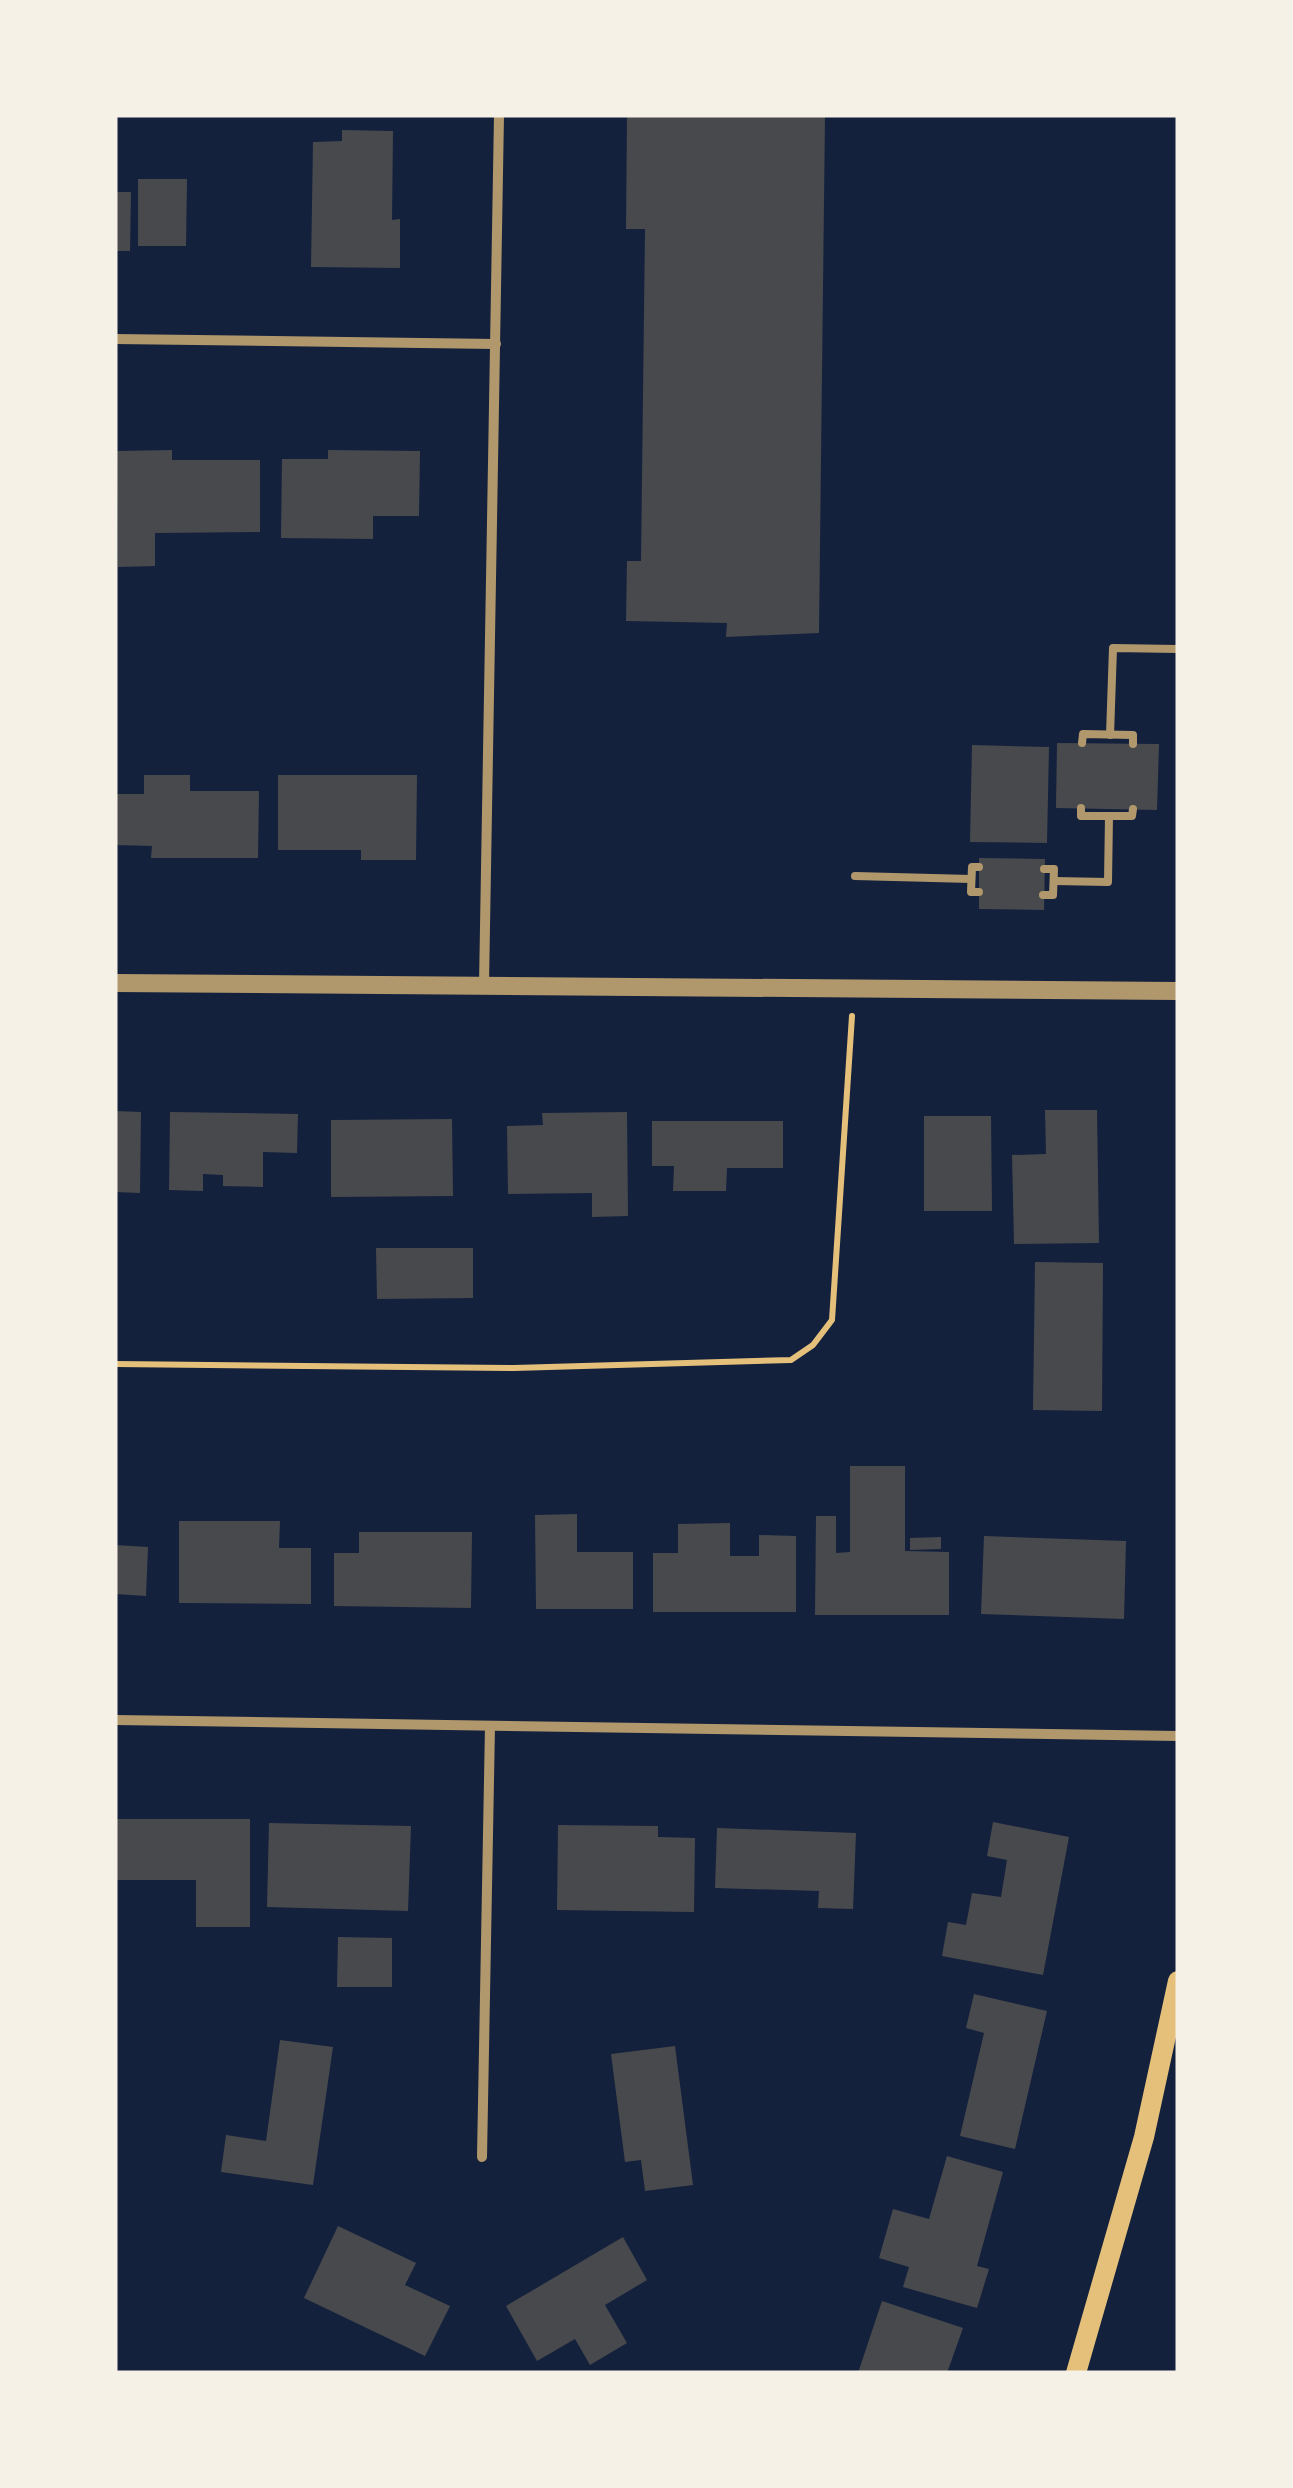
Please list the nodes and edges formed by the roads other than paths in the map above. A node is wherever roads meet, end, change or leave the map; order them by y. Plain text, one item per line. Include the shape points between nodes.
1 (499, 115) edge
2 (115, 339) edge
3 (496, 344) junction
4 (1178, 649) edge
5 (1110, 734) junction
6 (1082, 743) dead end
7 (1133, 744) dead end
8 (1081, 808) dead end
9 (1132, 809) dead end
10 (1109, 816) junction
11 (979, 867) dead end
12 (1044, 869) dead end
13 (856, 876) dead end
14 (971, 879) junction
15 (1054, 881) junction
16 (979, 892) dead end
17 (1043, 894) dead end
18 (115, 983) edge
19 (484, 984) junction
20 (1178, 990) edge
21 (115, 1720) edge
22 (490, 1726) junction
23 (1178, 1736) edge
24 (1178, 1982) edge
25 (482, 2156) dead end
26 (1076, 2373) edge

1 - 3 street
2 - 3 street
3 - 19 street
4 - 5 lane via 1113,648
5 - 6 lane via 1083,734
5 - 7 lane via 1133,735
8 - 10 lane via 1081,816
9 - 10 lane via 1132,816
10 - 15 lane via 1108,882
11 - 14 lane via 972,866
12 - 15 lane via 1054,869
13 - 14 lane
14 - 16 lane via 971,892
15 - 17 lane via 1054,895
18 - 19 street
19 - 20 street
21 - 22 street
22 - 23 street
22 - 25 street
24 - 26 main road via 1144,2137

